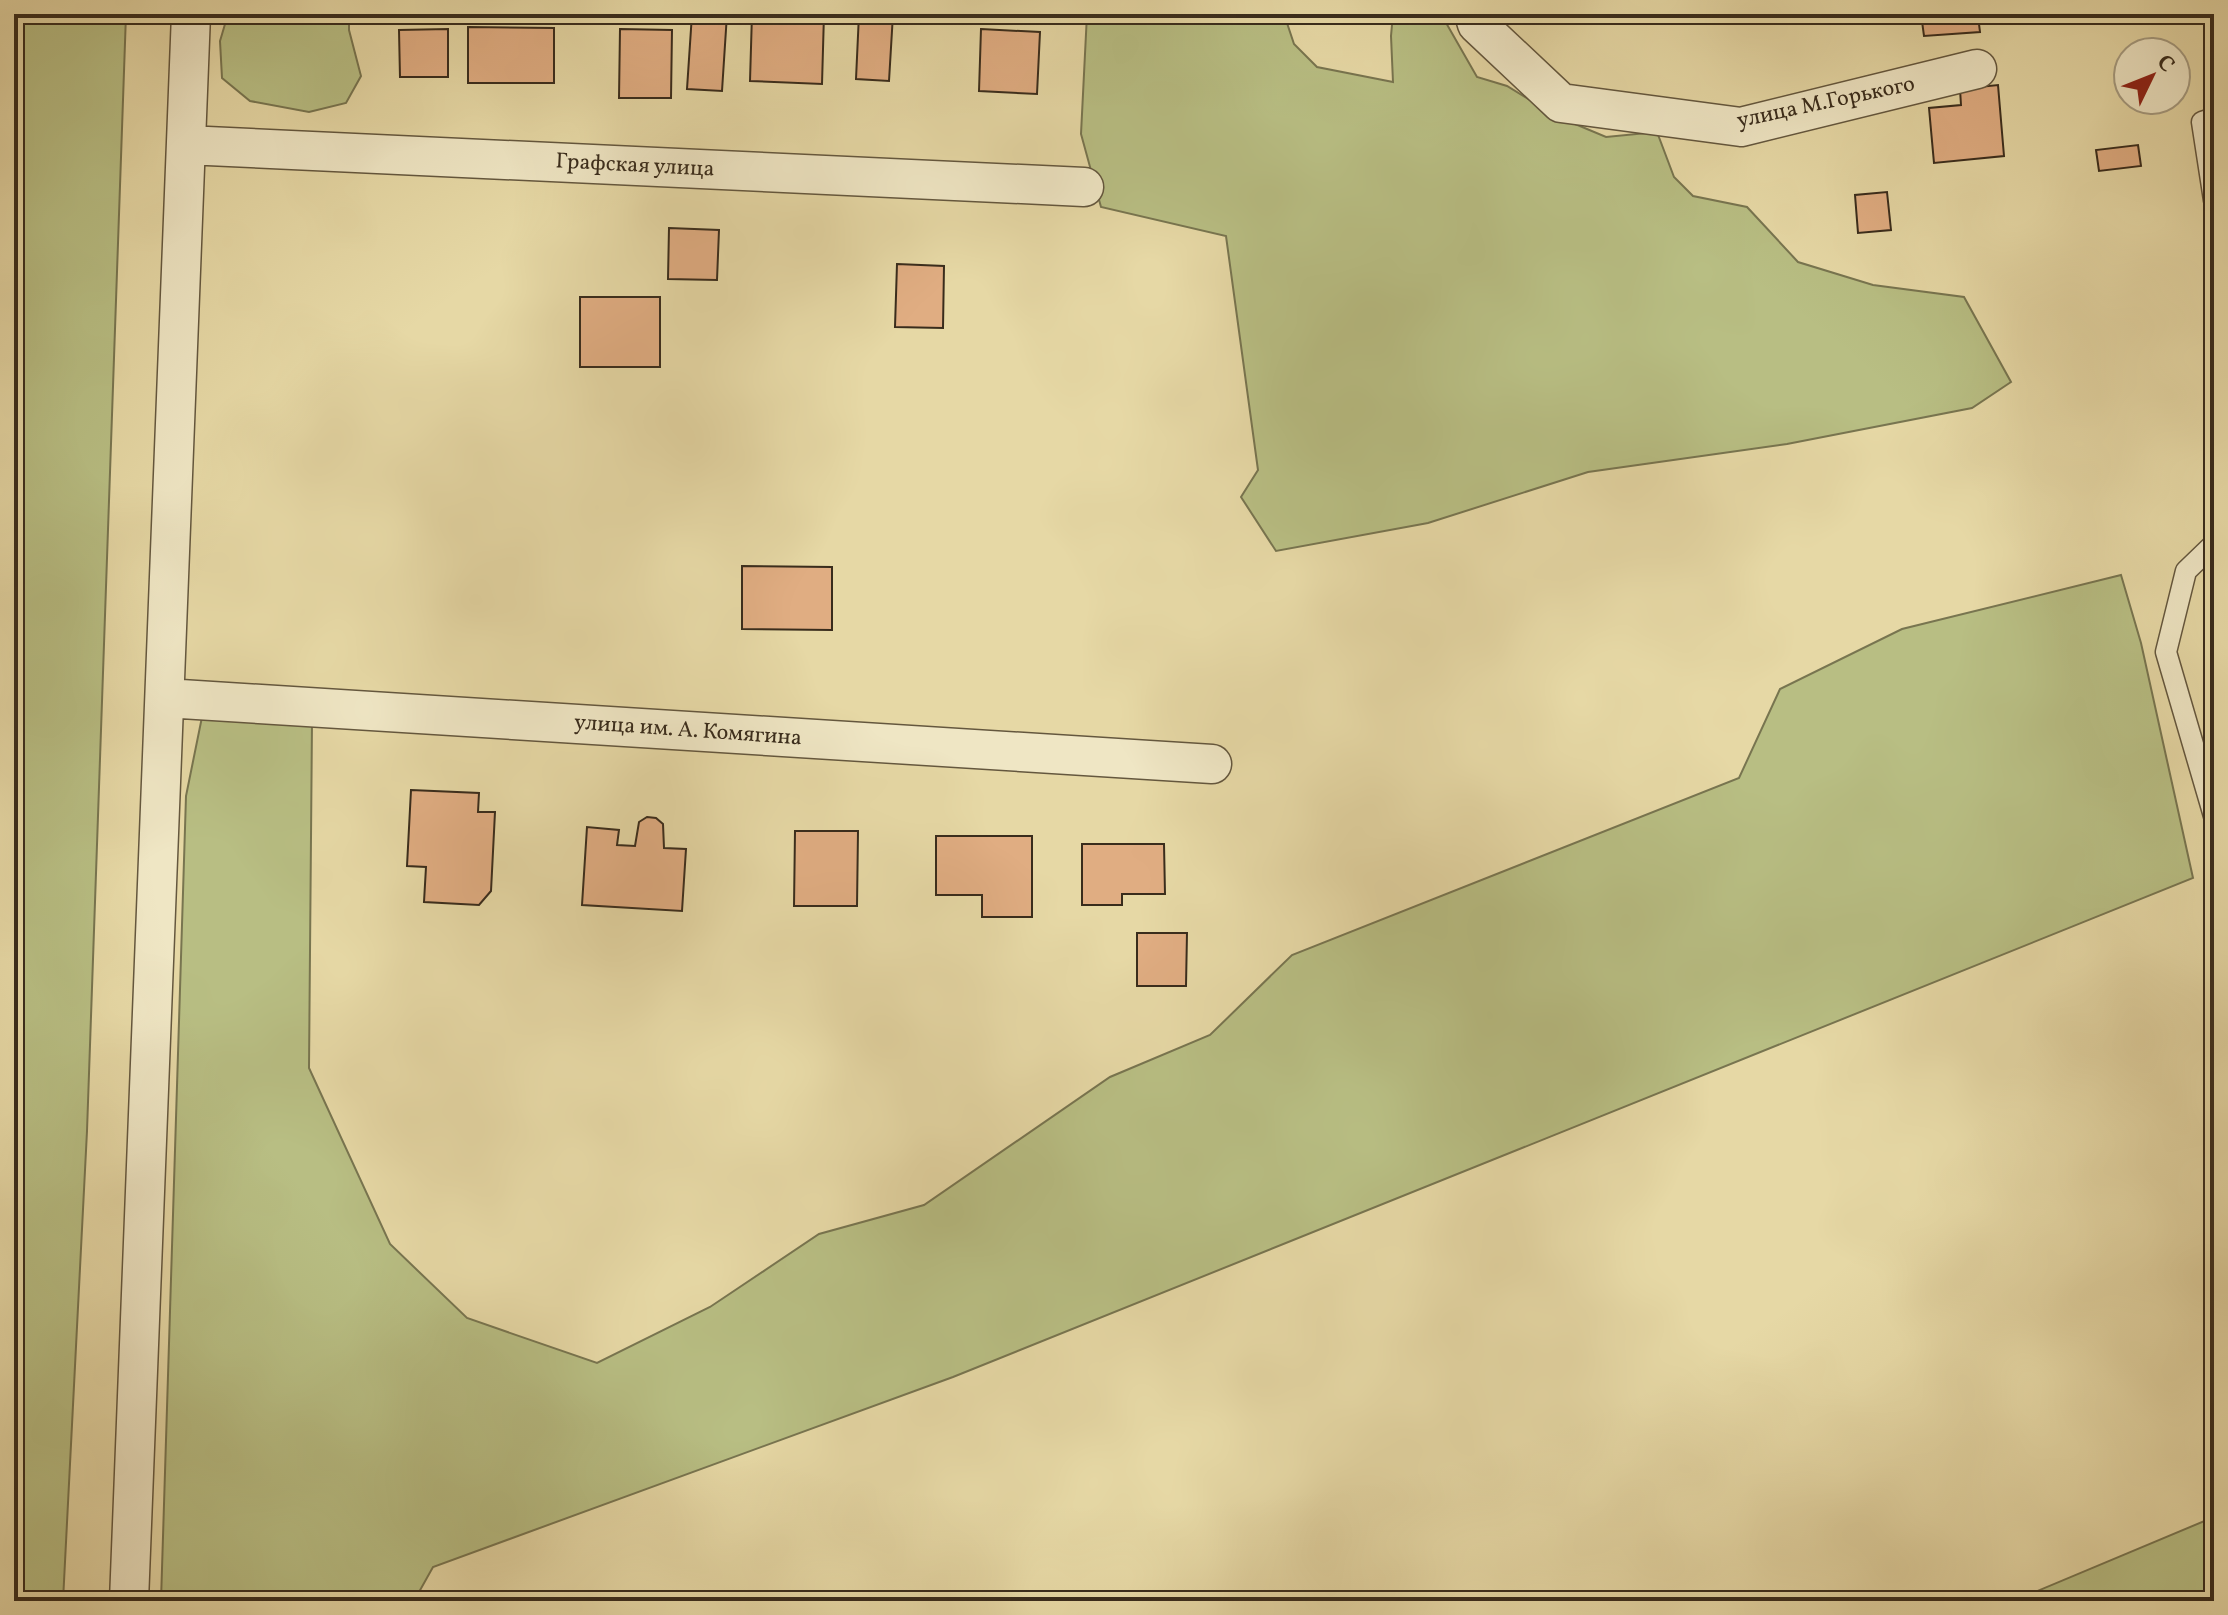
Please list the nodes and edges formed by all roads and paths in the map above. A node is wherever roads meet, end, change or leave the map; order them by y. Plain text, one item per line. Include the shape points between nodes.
1 (191, 14) edge
2 (1474, 14) edge
3 (1977, 69) dead end
4 (2214, 118) edge
5 (186, 145) junction
6 (1084, 187) dead end
7 (2214, 200) edge
8 (2214, 544) edge
9 (165, 698) junction
10 (1212, 764) dead end
11 (2214, 816) edge
12 (129, 1601) edge

1 - 5 street
2 - 3 street, улица М.Горького via 1477,24 1561,103 1741,127
4 - 7 lane via 2202,122
5 - 6 street, Графская улица
5 - 9 street
8 - 11 lane via 2186,571 2166,652
9 - 10 street, улица им. А. Комягина
9 - 12 street

